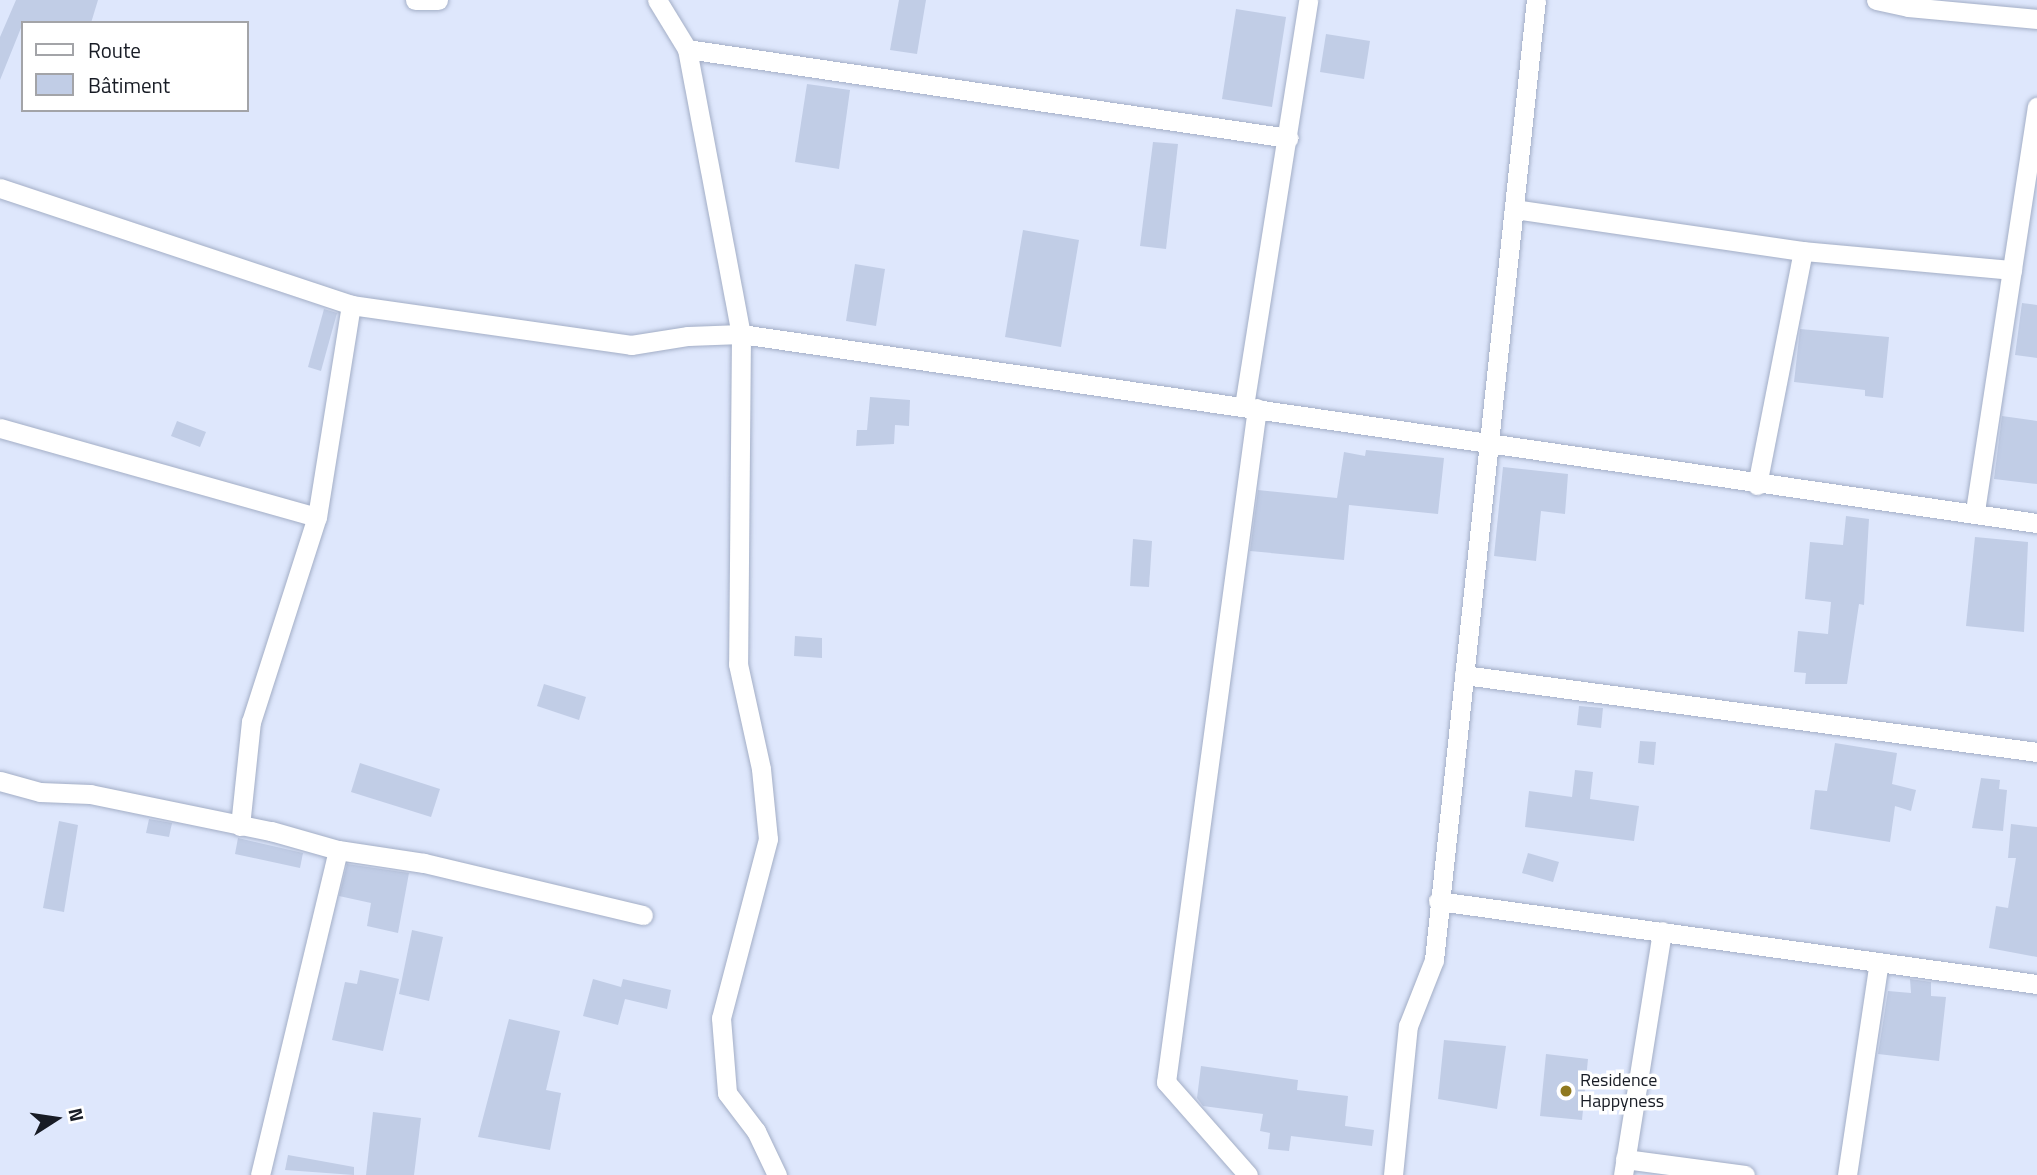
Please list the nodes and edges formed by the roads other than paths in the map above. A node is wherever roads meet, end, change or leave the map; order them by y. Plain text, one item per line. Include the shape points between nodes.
1 (415, 0) edge
2 (438, 0) edge
3 (657, 0) edge
4 (1308, 0) edge
5 (1536, 0) edge
6 (1875, 0) edge
7 (2037, 19) edge
8 (687, 50) junction
9 (2037, 107) edge
10 (1288, 138) junction
11 (0, 188) edge
12 (1514, 209) junction
13 (1803, 251) junction
14 (2012, 271) junction
15 (351, 305) junction
16 (741, 334) junction
17 (1251, 407) junction
18 (0, 428) edge
19 (1487, 445) junction
20 (1757, 485) junction
21 (1975, 511) junction
22 (317, 517) junction
23 (2037, 523) edge
24 (1464, 675) junction
25 (2037, 752) edge
26 (0, 781) edge
27 (240, 826) junction
28 (338, 850) junction
29 (1438, 901) junction
30 (643, 915) dead end
31 (1662, 931) junction
32 (1879, 962) junction
33 (2037, 984) edge
34 (1624, 1167) edge
35 (260, 1175) edge
36 (777, 1175) edge
37 (1248, 1175) edge
38 (1393, 1175) edge
39 (1745, 1175) edge
40 (1847, 1175) edge

1 - 2 street
3 - 8 street
4 - 10 street
5 - 12 street
6 - 7 street via 1908,8
8 - 10 street
8 - 16 street
9 - 14 street
10 - 17 street
11 - 15 street
12 - 13 street
12 - 19 street
13 - 14 street
13 - 20 street
14 - 21 street
15 - 16 street via 631,345
15 - 22 street
16 - 17 street
16 - 36 street via 738,664 761,769 768,839 721,1018 727,1093 756,1131
17 - 19 street
17 - 37 street via 1166,1082
18 - 22 street
19 - 20 street
19 - 24 street
20 - 21 street
21 - 23 street
22 - 27 street via 258,691
24 - 25 street
24 - 29 street
26 - 27 street via 40,792 90,794
27 - 28 street
28 - 30 street via 424,863
28 - 35 street
29 - 31 street
29 - 38 street via 1434,960 1408,1026
31 - 32 street
31 - 34 street
32 - 33 street
32 - 40 street
34 - 39 street

